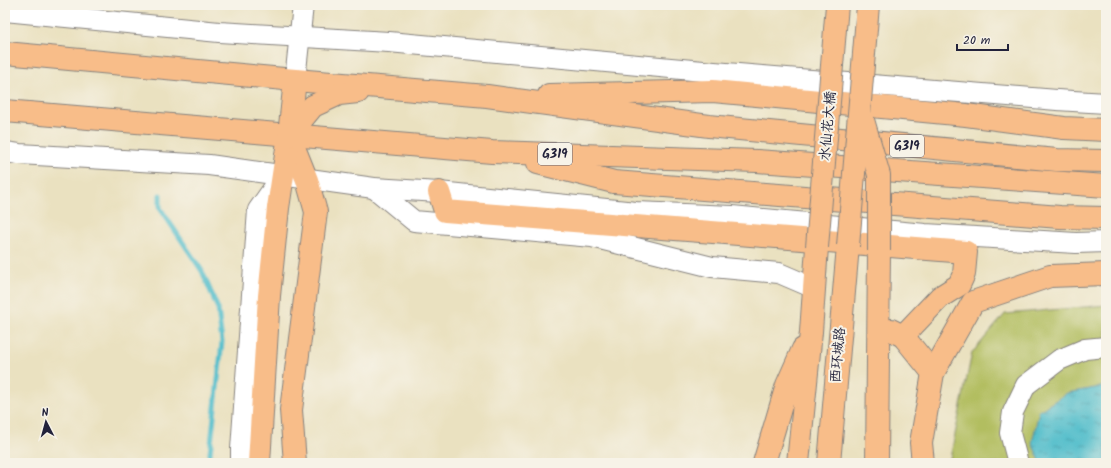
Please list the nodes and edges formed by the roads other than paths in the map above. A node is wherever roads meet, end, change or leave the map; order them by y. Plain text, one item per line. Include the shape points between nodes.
1 (303, 5) edge
2 (837, 5) edge
3 (868, 5) edge
4 (5, 11) edge
5 (300, 37) junction
6 (5, 53) edge
7 (295, 80) junction
8 (405, 89) junction
9 (487, 96) junction
10 (1106, 103) edge
11 (860, 109) junction
12 (5, 111) edge
13 (1106, 130) edge
14 (289, 135) junction
15 (492, 152) junction
16 (12, 153) edge
17 (1106, 161) edge
18 (5, 169) edge
19 (282, 176) junction
20 (307, 180) junction
21 (1106, 186) edge
22 (374, 188) junction
23 (439, 192) junction
24 (1106, 218) edge
25 (1106, 242) edge
26 (817, 247) joint
27 (1106, 274) edge
28 (814, 288) junction
29 (878, 325) junction
30 (811, 332) junction
31 (903, 336) junction
32 (1106, 347) edge
33 (933, 373) junction
34 (241, 463) edge
35 (259, 463) edge
36 (295, 463) edge
37 (764, 463) edge
38 (798, 463) edge
39 (829, 463) edge
40 (877, 463) edge
41 (923, 463) edge
42 (1018, 463) edge

1 - 5 street
2 - 26 main road, 水仙花大橋, bridge
3 - 11 main road, 西环城路, bridge
4 - 5 street via 220,32
5 - 7 street
5 - 10 street via 389,42 722,73
6 - 7 main road, G319
7 - 8 main road, G319
7 - 14 main road
8 - 9 main road, G319
8 - 14 main road via 339,94 313,106
9 - 13 main road via 713,91 966,115 1064,128
9 - 17 main road, G319 via 709,126 1057,160
11 - 29 main road, bridge via 880,175
11 - 39 main road, 西环城路, bridge
12 - 14 main road, G319
14 - 15 main road, G319
14 - 19 main road
14 - 20 main road
15 - 21 main road, G319 via 757,161
15 - 24 main road via 614,182 1060,217
16 - 18 street
16 - 19 street via 208,165
19 - 20 street
19 - 34 street via 258,210
19 - 35 main road via 269,296
20 - 22 street
20 - 36 main road via 316,212 291,410
22 - 23 street
22 - 28 street via 414,221 592,237 712,267 779,273
23 - 25 street via 636,212 732,216 925,234 1076,243
23 - 31 main road via 446,211 966,252 964,274 959,285 940,297
26 - 28 main road, 西环城路
27 - 33 main road via 1050,276 973,302
28 - 30 main road, 西环城路
29 - 31 main road
29 - 40 main road
30 - 37 main road via 787,385
30 - 38 main road, 西环城路
31 - 33 main road
32 - 42 street via 1085,349 1059,360 1026,385 1013,412 1010,434
33 - 41 main road via 921,443

